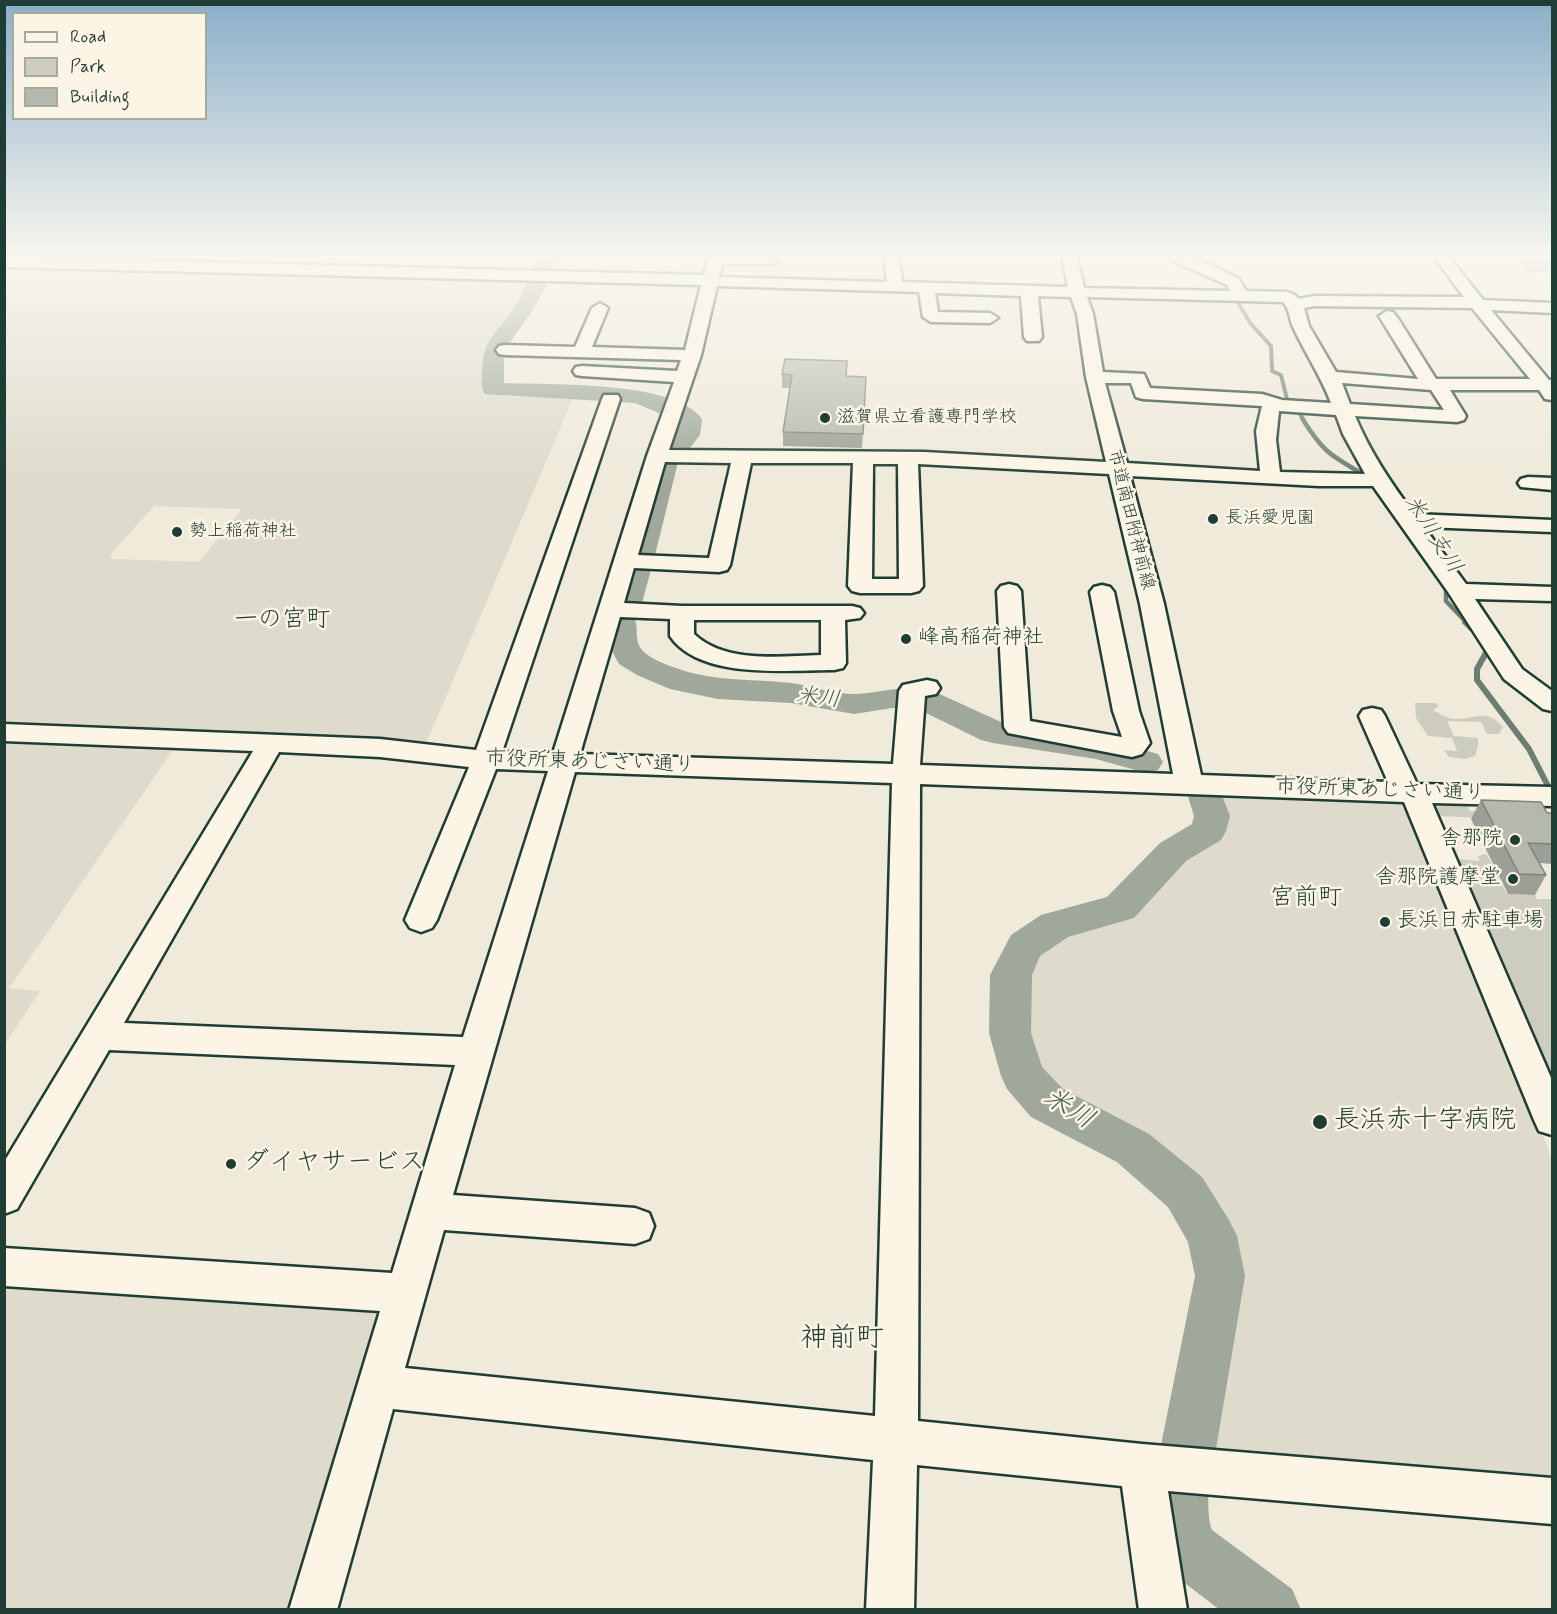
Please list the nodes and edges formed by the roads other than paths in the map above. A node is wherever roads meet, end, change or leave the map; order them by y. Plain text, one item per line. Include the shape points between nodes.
1 (589, 332) edge
2 (698, 332) edge
3 (1033, 332) edge
4 (1088, 332) edge
5 (1305, 332) edge
6 (1400, 332) edge
7 (1502, 332) edge
8 (1033, 337) dead end
9 (505, 350) dead end
10 (581, 352) junction
11 (692, 355) junction
12 (570, 370) dead end
13 (685, 377) junction
14 (1095, 377) junction
15 (1330, 377) junction
16 (1434, 384) junction
17 (1549, 389) edge
18 (611, 399) dead end
19 (1272, 404) junction
20 (1343, 410) junction
21 (657, 456) junction
22 (742, 456) junction
23 (863, 457) junction
24 (908, 458) junction
25 (1117, 468) junction
26 (1270, 477) junction
27 (1380, 480) junction
28 (1528, 483) dead end
29 (1552, 484) edge
30 (1409, 520) junction
31 (1552, 526) edge
32 (625, 561) junction
33 (1010, 591) dead end
34 (1459, 591) junction
35 (1552, 594) edge
36 (1152, 604) junction
37 (611, 609) junction
38 (682, 613) junction
39 (1117, 665) junction
40 (1164, 670) junction
41 (917, 694) dead end
42 (1552, 703) edge
43 (1372, 716) dead end
44 (4, 732) edge
45 (272, 742) junction
46 (486, 760) junction
47 (565, 763) junction
48 (906, 774) junction
49 (1189, 775) junction
50 (1410, 793) junction
51 (1552, 796) edge
52 (421, 920) dead end
53 (99, 1036) junction
54 (476, 1052) junction
55 (1552, 1120) edge
56 (4, 1197) edge
57 (430, 1211) junction
58 (635, 1226) dead end
59 (4, 1268) edge
60 (404, 1293) junction
61 (377, 1386) junction
62 (896, 1440) junction
63 (1142, 1466) junction
64 (1552, 1501) edge
65 (313, 1610) edge
66 (890, 1610) edge
67 (1163, 1610) edge

1 - 10 street
2 - 11 street
3 - 8 street
4 - 14 street, 市道南田附神前線
5 - 15 street
6 - 16 street via 1414,360
7 - 17 street
9 - 10 street
10 - 11 street
11 - 13 street
12 - 13 street
13 - 21 street
14 - 19 street via 1138,378 1143,393 1255,399
14 - 25 street, 市道南田附神前線
15 - 16 street
15 - 20 street
16 - 17 street
16 - 20 street via 1457,416
18 - 46 street
19 - 20 street
19 - 26 street via 1266,418
20 - 27 street
21 - 22 street
21 - 32 street
22 - 23 street
22 - 32 street via 720,565
23 - 24 street
23 - 24 street via 860,586 874,590 911,586
24 - 25 street
25 - 26 street
25 - 36 street, 市道南田附神前線
26 - 27 street
27 - 30 street
28 - 29 street
30 - 31 street
30 - 34 street
32 - 37 street
33 - 39 street via 1017,727 1135,747
34 - 35 street
34 - 42 street via 1513,674
36 - 39 street via 1103,597
36 - 40 street, 市道南田附神前線
37 - 38 street
37 - 47 street
38 - 38 street via 682,636 707,655 737,661 834,663 842,613
39 - 40 street
40 - 49 street, 市道南田附神前線
41 - 48 street
43 - 50 street
44 - 45 street, 市役所東あじさい通り
45 - 46 street, 市役所東あじさい通り via 380,748
45 - 53 street
46 - 47 street, 市役所東あじさい通り
46 - 52 street
47 - 48 street, 市役所東あじさい通り
47 - 54 street
48 - 49 street, 市役所東あじさい通り
48 - 62 street
49 - 50 street, 市役所東あじさい通り
49 - 50 street via 1200,769 1223,777 1325,782
50 - 51 street, 市役所東あじさい通り
50 - 55 street
53 - 54 street
53 - 56 street
54 - 57 street
57 - 58 street
57 - 60 street
59 - 60 street
60 - 61 street
61 - 62 street
61 - 65 street
62 - 63 street
62 - 66 street
63 - 64 street
63 - 67 street

